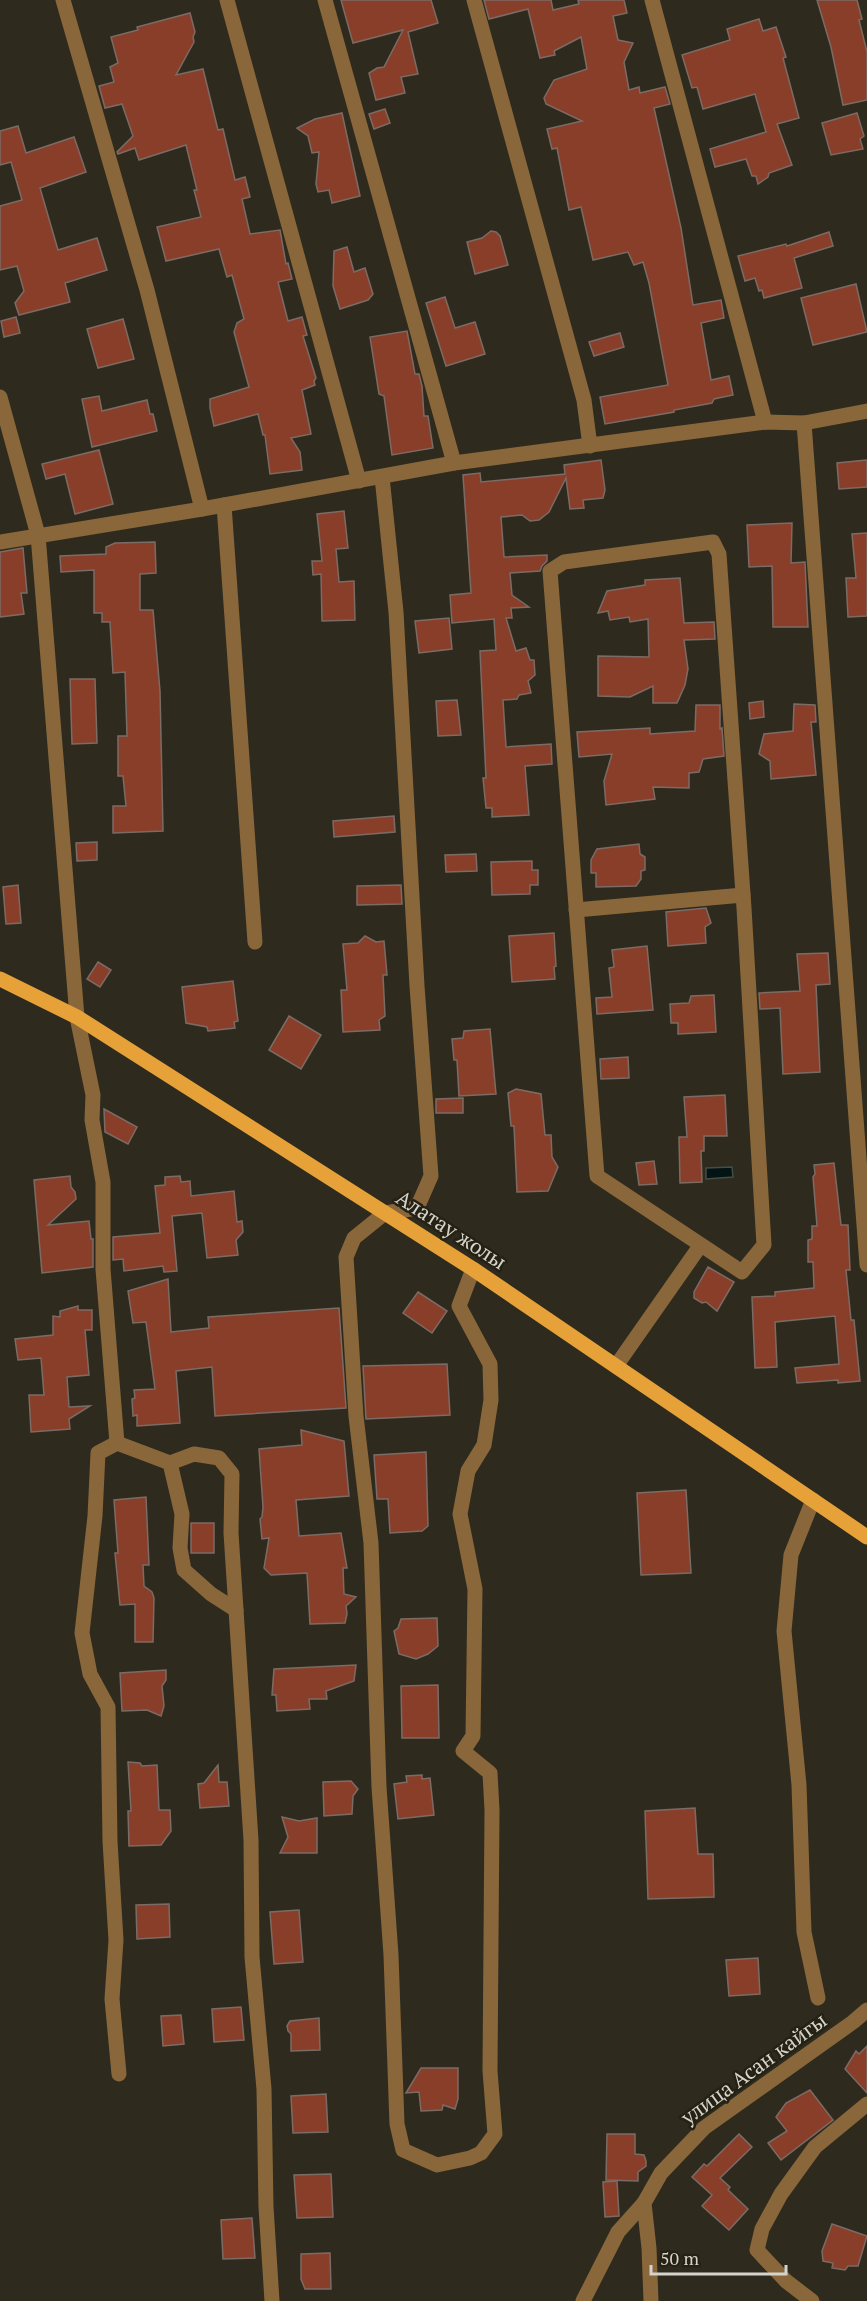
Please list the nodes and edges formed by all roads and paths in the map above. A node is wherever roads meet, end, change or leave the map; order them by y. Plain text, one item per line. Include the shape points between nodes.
1 (63, 0) edge
2 (227, 0) edge
3 (325, 0) edge
4 (474, 0) edge
5 (652, 0) edge
6 (0, 397) edge
7 (867, 411) edge
8 (765, 422) junction
9 (804, 423) junction
10 (590, 446) junction
11 (454, 463) junction
12 (382, 477) junction
13 (359, 481) junction
14 (224, 505) junction
15 (202, 509) junction
16 (38, 535) junction
17 (0, 542) edge
18 (743, 895) junction
19 (576, 910) junction
20 (255, 942) dead end
21 (0, 979) edge
22 (77, 1017) junction
23 (385, 1213) junction
24 (700, 1246) junction
25 (867, 1265) edge
26 (473, 1269) junction
27 (616, 1366) junction
28 (117, 1443) junction
29 (170, 1462) junction
30 (813, 1500) junction
31 (867, 1537) edge
32 (236, 1610) junction
33 (818, 1998) dead end
34 (867, 2010) edge
35 (120, 2074) dead end
36 (867, 2104) edge
37 (644, 2203) junction
38 (581, 2299) edge
39 (272, 2301) edge
40 (651, 2301) edge
41 (812, 2301) edge

1 - 15 street via 147,290
2 - 13 street
3 - 11 street
4 - 10 street via 584,400
5 - 8 street
6 - 16 street
7 - 9 street
8 - 9 street
8 - 10 street
9 - 25 street
10 - 11 street
11 - 12 street
12 - 13 street
12 - 23 street via 396,612 431,1176 417,1208
13 - 14 street
14 - 15 street
14 - 20 street
15 - 16 street
16 - 17 street
16 - 22 street
18 - 19 street
18 - 19 street via 719,554 713,542 564,562 550,571
18 - 24 street via 764,1245 742,1272
19 - 24 street via 597,1176
21 - 22 main road, Алатау жолы
22 - 23 main road, Алатау жолы
22 - 28 street via 93,1095 92,1120 103,1182 103,1269
23 - 26 main road, Алатау жолы
23 - 26 street via 354,1238 346,1257 356,1416 371,1544 397,2124 403,2150 437,2165 481,2153 495,2134 490,2070 490,1773 463,1751 473,1736 475,1589 460,1514 468,1471 484,1445 491,1400 490,1364 459,1306
24 - 27 street
26 - 27 main road, Алатау жолы
27 - 30 main road, Алатау жолы
28 - 29 street
28 - 35 street via 99,1453 82,1633 90,1674 108,1707 116,1940 112,1998
29 - 32 street via 182,1514 180,1548 184,1570
29 - 32 street via 194,1454 219,1458 232,1474
30 - 31 main road, Алатау жолы
30 - 33 street via 791,1555 783,1631 799,1785 804,1932
32 - 39 street via 251,1840 252,1958 264,2089
34 - 37 street, улица Асан кайгы via 704,2128 661,2173
36 - 41 street via 814,2147 762,2229 758,2250 786,2281
37 - 38 street, улица Асан кайгы via 618,2232
37 - 40 street

